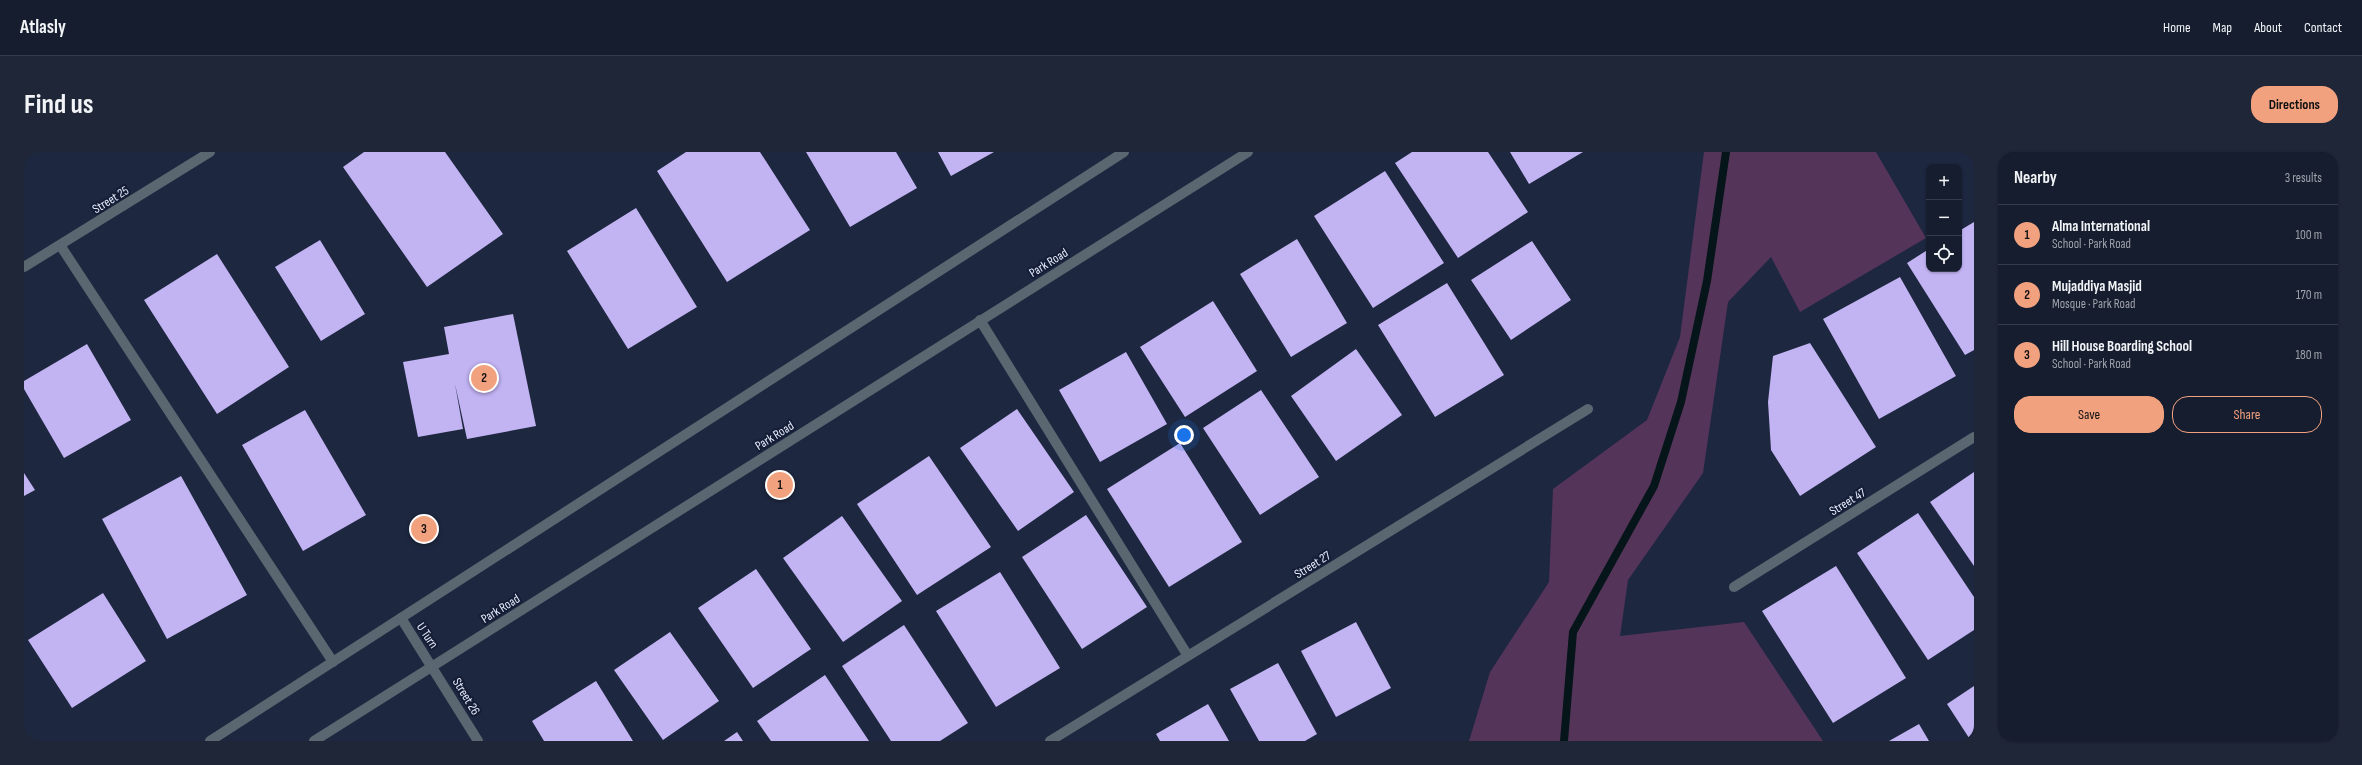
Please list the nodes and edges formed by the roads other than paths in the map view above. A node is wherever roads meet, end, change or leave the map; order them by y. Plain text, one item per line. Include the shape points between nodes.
1 (210, 152) edge
2 (1124, 152) edge
3 (1248, 152) edge
4 (60, 245) junction
5 (24, 268) edge
6 (980, 320) junction
7 (1588, 409) dead end
8 (1974, 437) edge
9 (1734, 587) dead end
10 (402, 618) junction
11 (1188, 656) junction
12 (333, 662) junction
13 (433, 665) junction
14 (210, 741) edge
15 (314, 741) edge
16 (478, 741) edge
17 (1050, 741) edge

1 - 4 street, Street 25
2 - 10 street
3 - 6 street, Park Road
4 - 5 street, Street 25
4 - 12 street
6 - 11 street
6 - 13 street, Park Road
7 - 11 street, Street 27
8 - 9 street, Street 47
10 - 12 street
10 - 13 street, U Turn
11 - 17 street, Street 27
12 - 14 street
13 - 15 street, Park Road
13 - 16 street, Street 26

